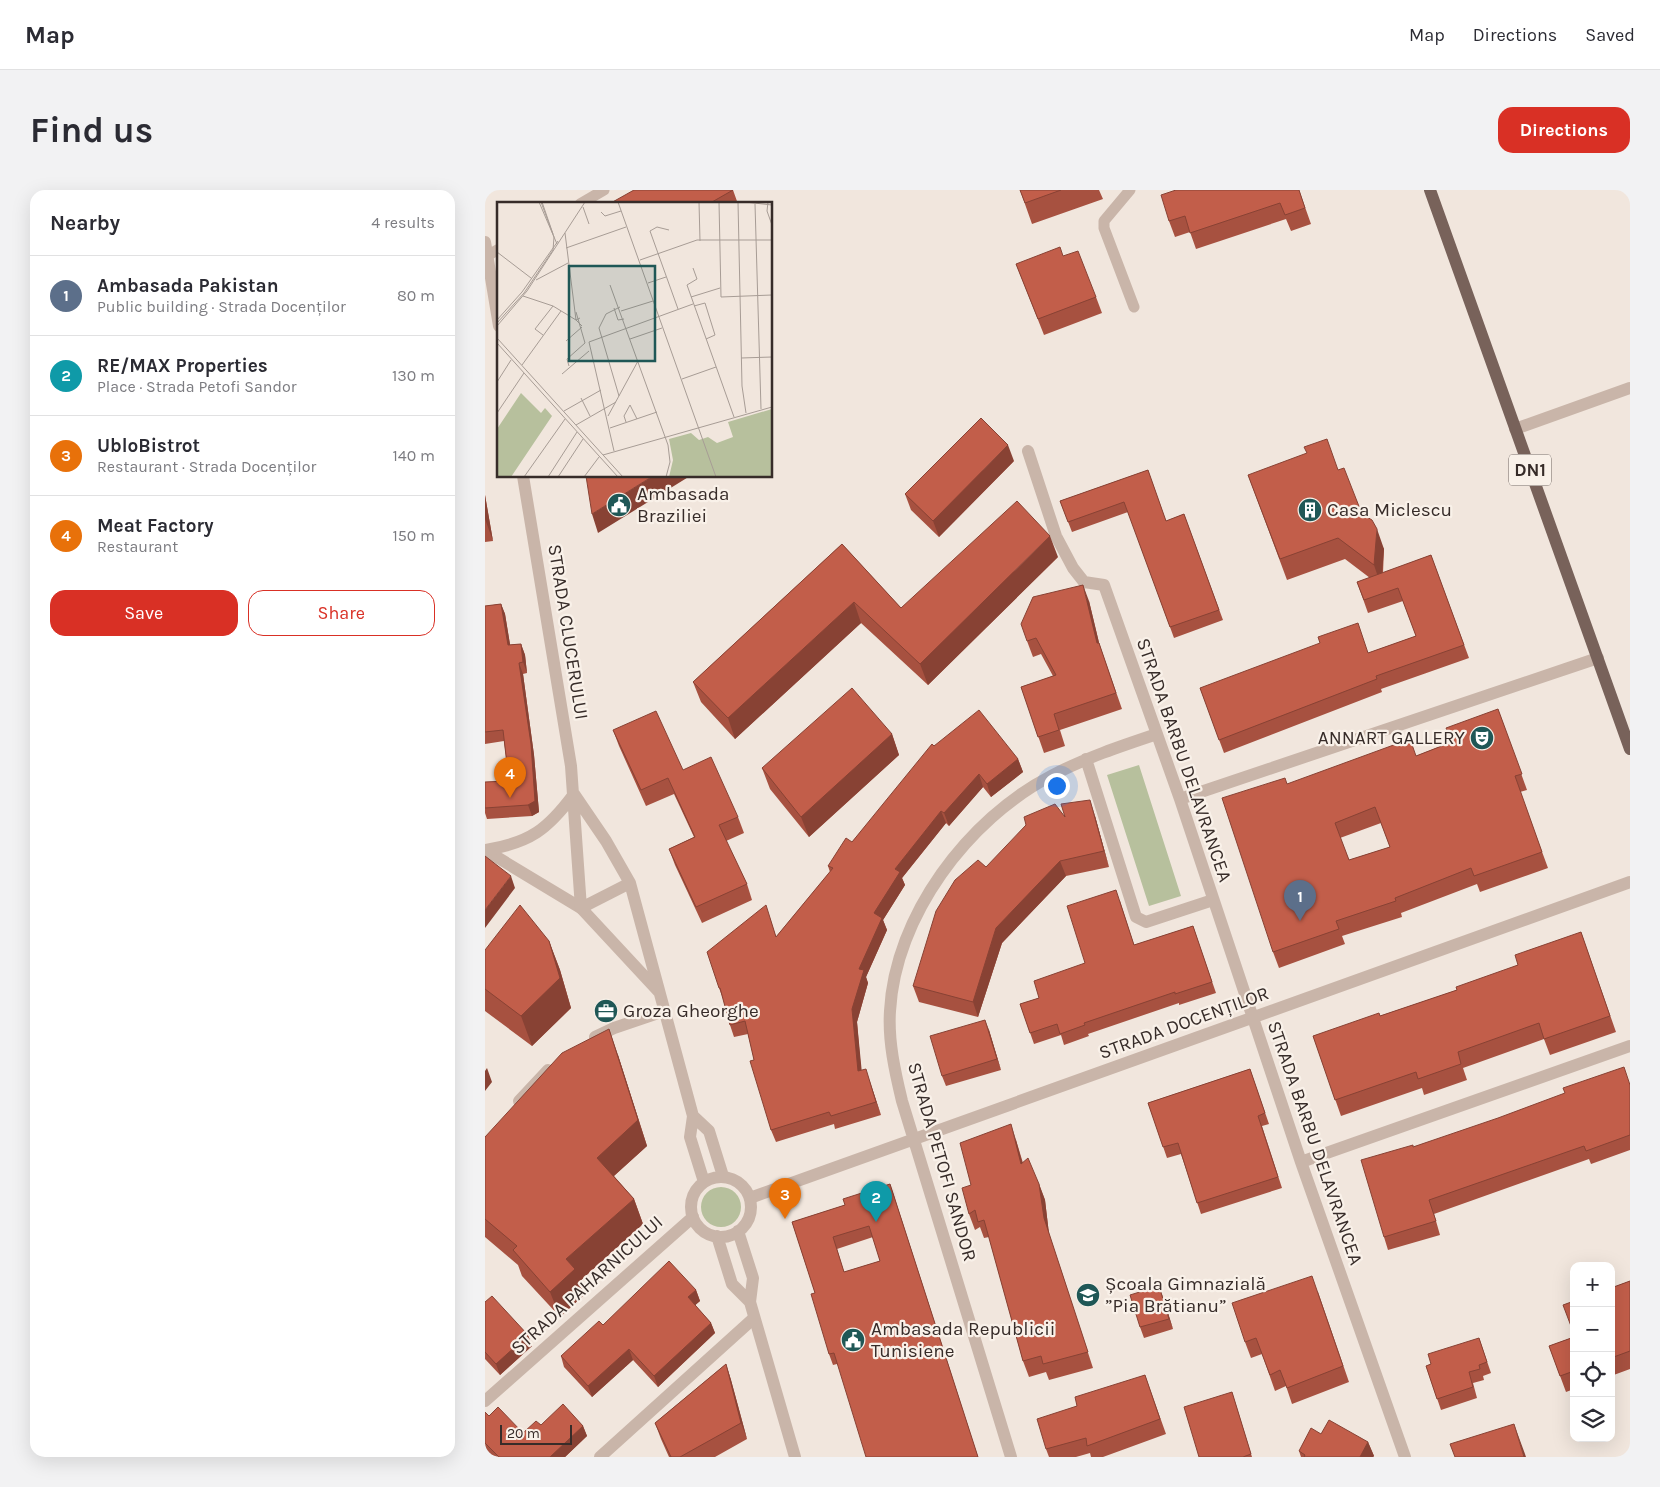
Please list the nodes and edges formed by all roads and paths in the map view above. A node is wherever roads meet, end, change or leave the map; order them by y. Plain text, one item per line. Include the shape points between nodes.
1 (604, 190) edge
2 (1130, 190) edge
3 (1430, 190) edge
4 (583, 202) edge
5 (485, 242) edge
6 (497, 250) edge
7 (487, 256) junction
8 (1134, 307) dead end
9 (497, 314) edge
10 (1630, 388) edge
11 (1515, 429) junction
12 (1028, 451) dead end
13 (523, 478) edge
14 (1598, 658) junction
15 (1157, 734) junction
16 (1630, 749) edge
17 (1086, 759) junction
18 (574, 794) junction
19 (1180, 799) junction
20 (485, 850) edge
21 (1630, 882) edge
22 (630, 883) junction
23 (1213, 900) junction
24 (581, 908) junction
25 (659, 992) junction
26 (664, 1011) junction
27 (1253, 1018) junction
28 (586, 1042) edge
29 (1630, 1046) edge
30 (556, 1062) edge
31 (509, 1114) edge
32 (693, 1116) junction
33 (914, 1140) junction
34 (1301, 1162) junction
35 (723, 1176) junction
36 (704, 1182) junction
37 (750, 1198) junction
38 (693, 1217) junction
39 (739, 1231) junction
40 (717, 1236) junction
41 (749, 1302) junction
42 (755, 1318) junction
43 (485, 1401) edge
44 (791, 1455) edge
45 (601, 1457) edge
46 (1011, 1457) edge
47 (1405, 1457) edge

1 - 4 lane
2 - 8 lane via 1104,221 1104,228
3 - 11 main road, DN1
5 - 7 street
6 - 7 lane
7 - 9 street
10 - 11 street
11 - 14 main road, DN1
12 - 15 street, STRADA BARBU DELAVRANCEA via 1061,549 1084,582 1103,585
13 - 18 street, STRADA CLUCERULUI
14 - 16 main road, DN1
14 - 19 street
15 - 17 street, STRADA PETOFI SANDOR
15 - 19 street, STRADA BARBU DELAVRANCEA
17 - 23 street via 1136,917 1146,922
17 - 33 street, STRADA PETOFI SANDOR via 1049,776 982,827 955,855 915,918 902,947 893,981 890,1012 895,1073
18 - 20 street via 550,824 537,834 523,842
18 - 22 street, STRADA CLUCERULUI
18 - 24 street, STRADA CLUCERULUI
19 - 23 street, STRADA BARBU DELAVRANCEA
20 - 24 street
21 - 27 street, STRADA DOCENȚILOR
22 - 24 street
22 - 25 street, STRADA CLUCERULUI
23 - 27 street, STRADA BARBU DELAVRANCEA
24 - 25 street, STRADA CLUCERULUI
25 - 26 street, STRADA CLUCERULUI
26 - 28 street via 614,1028
26 - 32 street, STRADA CLUCERULUI
27 - 33 street, STRADA DOCENȚILOR
27 - 34 street, STRADA BARBU DELAVRANCEA
29 - 34 street
30 - 31 street
32 - 35 street, STRADA CLUCERULUI via 709,1132
32 - 36 street, STRADA CLUCERULUI via 690,1137
33 - 37 street, STRADA DOCENȚILOR
33 - 46 street, STRADA PETOFI SANDOR
34 - 47 street, STRADA BARBU DELAVRANCEA
35 - 36 street
35 - 37 street via 739,1182
36 - 38 street via 692,1196
37 - 39 street via 750,1216
38 - 40 street via 701,1229
38 - 43 street, STRADA PAHARNICULUI
39 - 40 street
39 - 41 street via 753,1278
40 - 41 street via 732,1284
41 - 42 street
42 - 44 street
42 - 45 street

